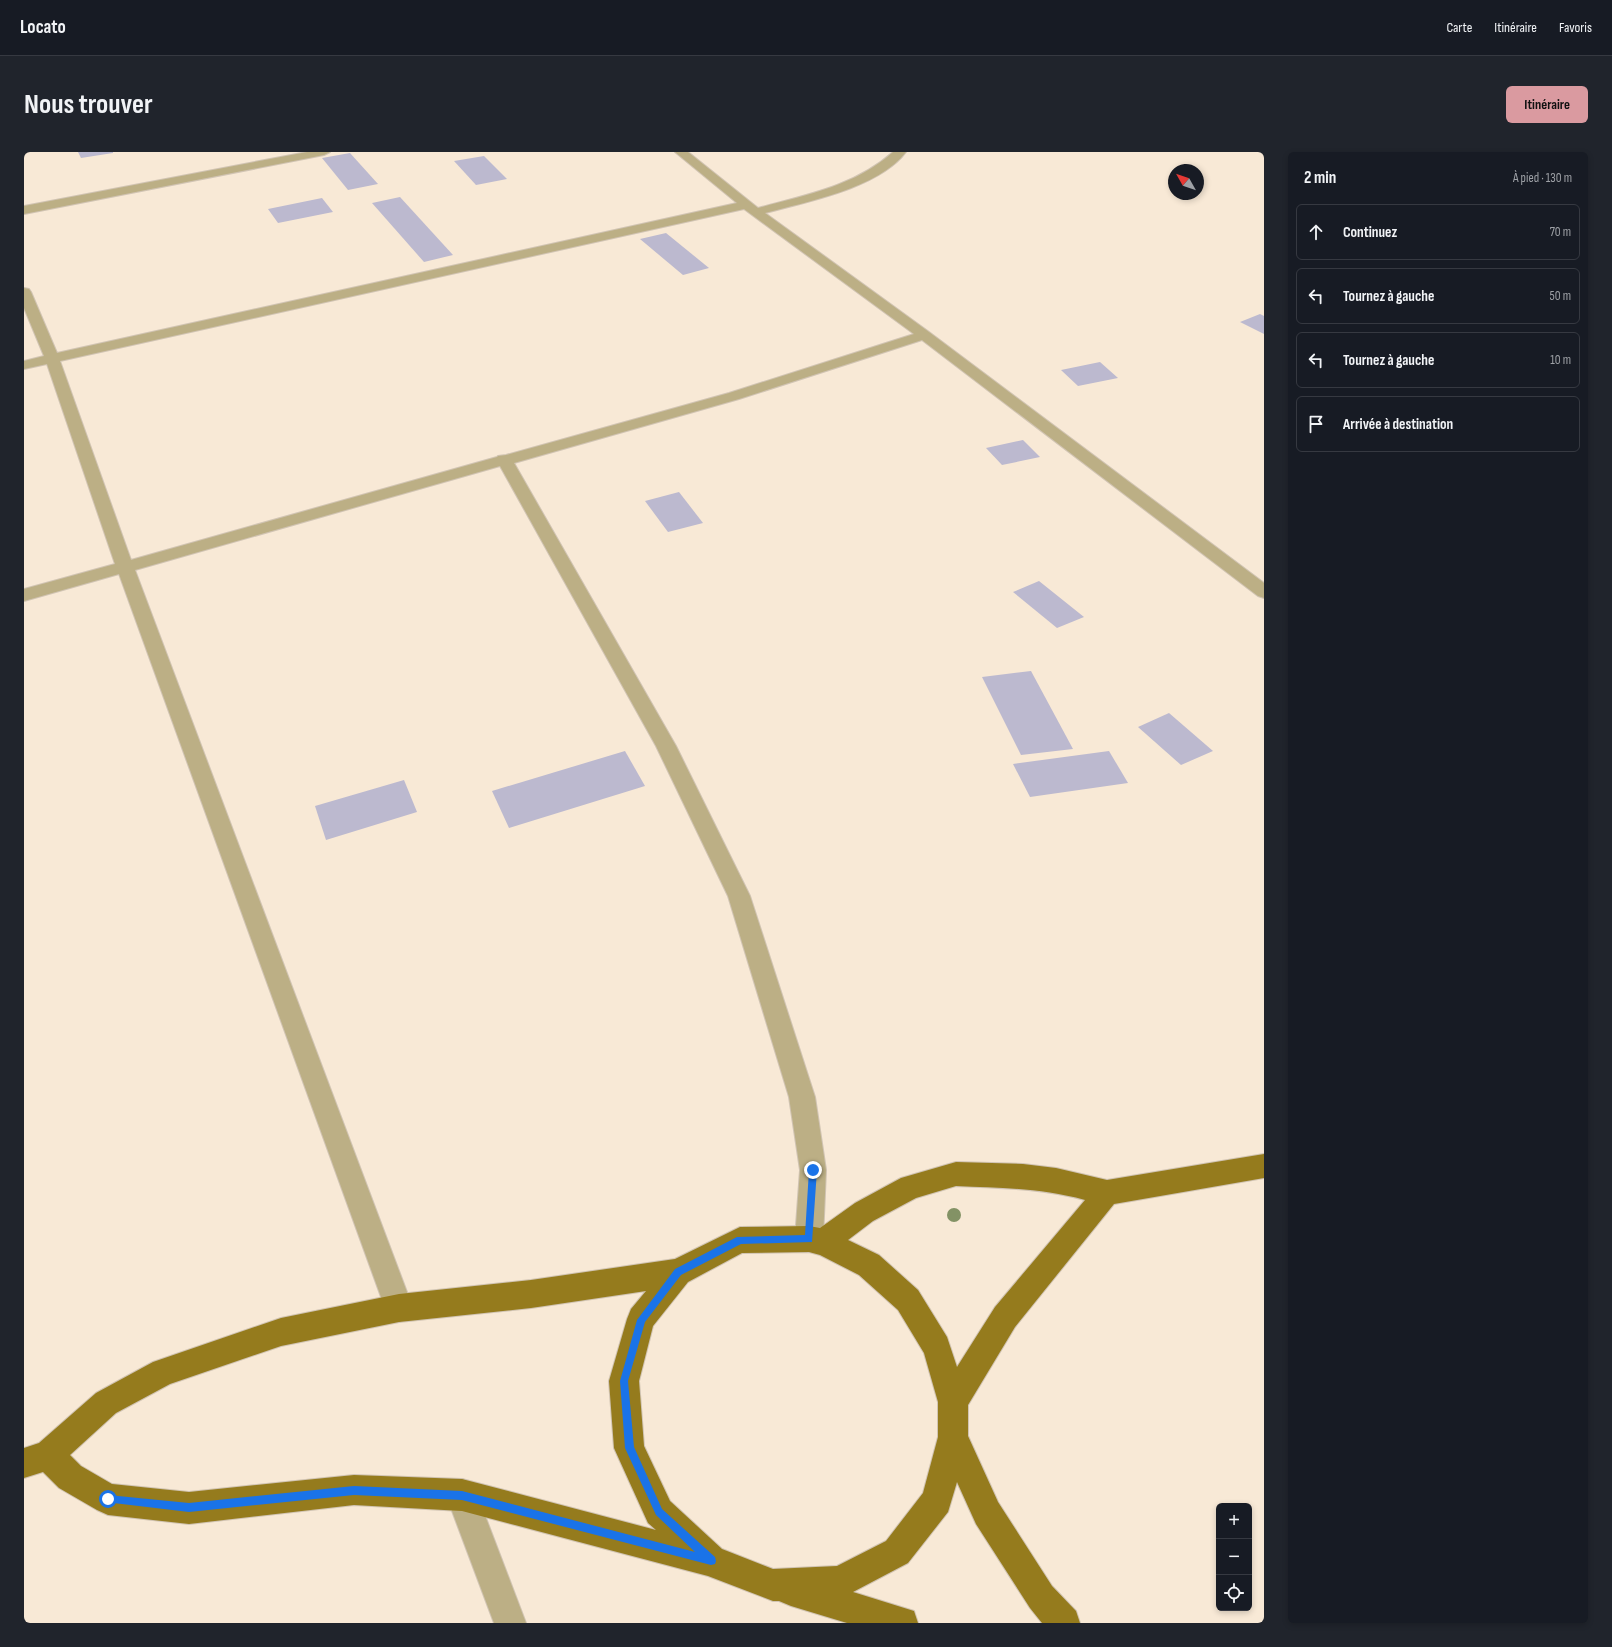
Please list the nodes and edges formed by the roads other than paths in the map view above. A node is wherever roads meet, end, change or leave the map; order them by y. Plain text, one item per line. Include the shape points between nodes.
1 (324, 152) edge
2 (681, 152) edge
3 (900, 152) edge
4 (751, 209) junction
5 (24, 210) edge
6 (24, 292) edge
7 (924, 334) junction
8 (52, 359) junction
9 (24, 365) edge
10 (504, 460) junction
11 (126, 567) junction
12 (1264, 592) edge
13 (24, 595) edge
14 (1264, 1166) edge
15 (1107, 1193) junction
16 (816, 1241) junction
17 (678, 1272) junction
18 (399, 1308) junction
19 (953, 1402) junction
20 (953, 1437) junction
21 (36, 1459) edge
22 (462, 1496) junction
23 (711, 1561) junction
24 (773, 1585) junction
25 (510, 1623) edge
26 (902, 1623) edge
27 (1064, 1623) edge

1 - 5 street
2 - 4 street
3 - 4 street via 873,174 830,191
4 - 7 street
4 - 8 street
6 - 8 street
7 - 10 street via 734,396
7 - 12 street
8 - 9 street
8 - 11 street
10 - 11 street
10 - 16 street via 666,746 739,896 802,1097 813,1170
11 - 13 street
11 - 18 street
14 - 15 main road
15 - 16 main road via 1056,1180 1023,1176 956,1174 910,1187
15 - 19 main road via 1006,1317
16 - 17 main road via 740,1240
16 - 19 main road via 869,1265 908,1300 937,1347
17 - 18 main road via 531,1294
17 - 23 main road via 641,1320 624,1381 630,1448 659,1512
18 - 21 main road via 281,1332 163,1372 106,1403
19 - 20 main road
20 - 24 main road via 937,1501 898,1552 839,1582
20 - 27 main road via 987,1513 1041,1597
21 - 22 main road via 108,1499 189,1508 354,1490
22 - 23 main road
22 - 25 street
23 - 24 main road
24 - 26 main road

